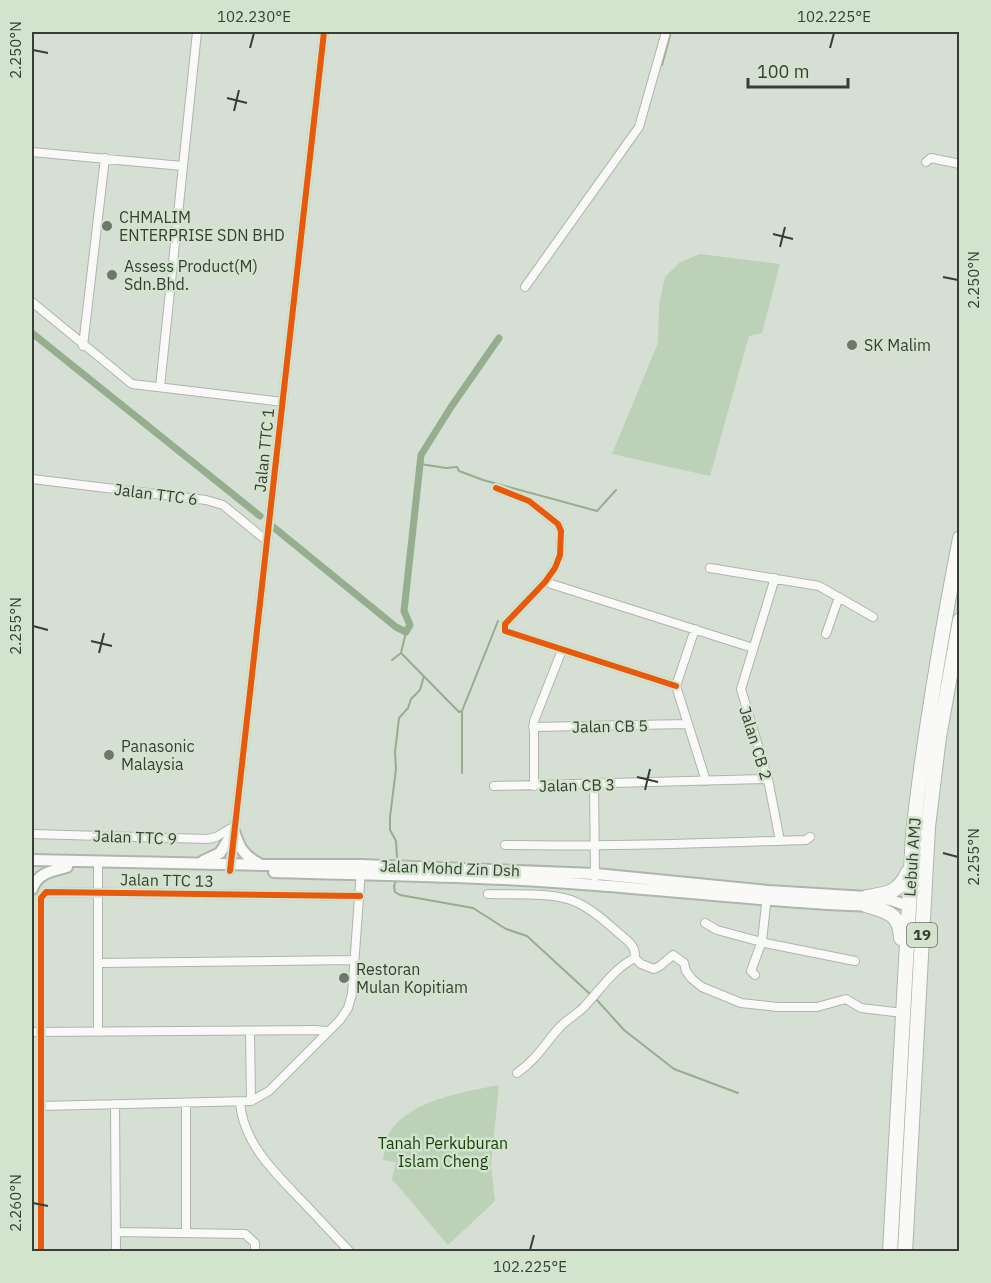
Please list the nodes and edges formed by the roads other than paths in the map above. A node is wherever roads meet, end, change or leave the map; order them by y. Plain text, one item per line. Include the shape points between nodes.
1 (197, 32) edge
2 (324, 32) edge
3 (666, 32) edge
4 (32, 152) edge
5 (105, 158) junction
6 (926, 162) dead end
7 (960, 164) edge
8 (182, 166) junction
9 (525, 287) dead end
10 (32, 302) edge
11 (83, 346) junction
12 (160, 387) junction
13 (283, 402) junction
14 (32, 479) edge
15 (496, 488) dead end
16 (960, 538) edge
17 (267, 541) junction
18 (710, 568) dead end
19 (775, 578) junction
20 (546, 582) junction
21 (839, 597) junction
22 (873, 617) dead end
23 (960, 620) edge
24 (695, 629) junction
25 (826, 634) dead end
26 (958, 638) edge
27 (753, 648) junction
28 (562, 650) junction
29 (676, 686) junction
30 (687, 724) junction
31 (533, 727) junction
32 (768, 778) junction
33 (706, 781) junction
34 (594, 784) junction
35 (494, 786) dead end
36 (534, 786) junction
37 (932, 788) junction
38 (235, 829) junction
39 (32, 834) edge
40 (810, 837) dead end
41 (780, 841) junction
42 (505, 845) dead end
43 (596, 847) junction
44 (32, 860) edge
45 (198, 863) junction
46 (262, 865) junction
47 (32, 866) edge
48 (67, 867) junction
49 (98, 867) junction
50 (230, 867) junction
51 (911, 867) junction
52 (361, 869) junction
53 (595, 880) junction
54 (32, 889) edge
55 (98, 893) junction
56 (488, 894) dead end
57 (360, 896) junction
58 (767, 896) junction
59 (867, 902) junction
60 (908, 906) junction
61 (705, 922) dead end
62 (762, 941) junction
63 (635, 958) junction
64 (354, 960) junction
65 (855, 961) dead end
66 (921, 962) junction
67 (98, 963) junction
68 (905, 972) junction
69 (755, 975) dead end
70 (903, 1013) junction
71 (250, 1031) junction
72 (327, 1031) junction
73 (32, 1032) edge
74 (42, 1032) junction
75 (98, 1032) junction
76 (517, 1073) dead end
77 (251, 1101) junction
78 (240, 1102) junction
79 (186, 1103) junction
80 (115, 1104) junction
81 (41, 1106) junction
82 (116, 1232) junction
83 (186, 1233) junction
84 (41, 1251) edge
85 (116, 1251) edge
86 (255, 1251) edge
87 (350, 1251) edge
88 (890, 1251) edge
89 (905, 1251) edge

1 - 8 street
2 - 13 street, Jalan TTC 1
3 - 9 street via 639,127
4 - 5 street
5 - 8 street
5 - 11 street
6 - 7 street via 931,158
8 - 12 street
10 - 11 street
11 - 12 street via 132,384
12 - 13 street
13 - 17 street, Jalan TTC 1
14 - 17 street, Jalan TTC 6 via 206,500 223,505
15 - 20 street via 529,501 560,527 560,555
16 - 51 highway, Lebuh AMJ / 19 via 919,774
17 - 38 street, Jalan TTC 1
18 - 19 street
19 - 21 street via 819,586
19 - 27 street, Jalan CB 2
20 - 24 street
20 - 28 street via 506,624 505,631
21 - 22 street
21 - 25 street
23 - 26 highway, Lebuh AMJ / 19
24 - 27 street
24 - 29 street
26 - 37 highway, Lebuh AMJ / 19
27 - 32 street, Jalan CB 2 via 741,683 741,697
28 - 29 street
28 - 31 street
29 - 30 street
30 - 31 street, Jalan CB 5
30 - 33 street
31 - 36 street
32 - 33 street, Jalan CB 3
32 - 41 street, Jalan CB 2
33 - 34 street, Jalan CB 3
34 - 36 street, Jalan CB 3
34 - 43 street
35 - 36 street, Jalan CB 3
37 - 60 highway via 926,800 919,889
37 - 66 highway, Lebuh AMJ / 19
38 - 39 street, Jalan TTC 9 via 208,839
38 - 45 main road via 220,853
38 - 46 main road via 242,852
38 - 50 street, Jalan TTC 1
40 - 41 street
41 - 43 street
42 - 43 street
43 - 53 street
44 - 45 main road, Jalan Mohd Zin Dsh
45 - 50 main road, Jalan Mohd Zin Dsh
46 - 50 main road, Jalan Mohd Zin Dsh
46 - 52 main road, Jalan Mohd Zin Dsh
47 - 48 main road, Jalan Mohd Zin Dsh
48 - 49 main road, Jalan Mohd Zin Dsh
48 - 54 main road via 43,874
49 - 50 main road, Jalan Mohd Zin Dsh
49 - 55 street
50 - 52 main road, Jalan Mohd Zin Dsh
51 - 59 highway via 896,890
51 - 60 highway, Lebuh AMJ / 19
52 - 53 main road, Jalan Mohd Zin Dsh via 415,875
52 - 57 street
53 - 58 main road, Jalan Mohd Zin Dsh
55 - 57 street, Jalan TTC 13
55 - 67 street
55 - 74 street, Jalan TTC 13 via 46,892 41,898
56 - 63 street via 547,895 572,900 628,941 634,947
57 - 64 street
58 - 59 main road, Jalan Mohd Zin Dsh
58 - 62 street
59 - 60 main road, Jalan Mohd Zin Dsh
59 - 68 highway via 890,914 899,924
60 - 66 highway via 917,918
60 - 68 highway, Lebuh AMJ / 19
61 - 62 street via 717,930
62 - 65 street
62 - 69 street via 751,971
63 - 70 street via 654,969 673,955 702,987 741,1003 817,1007 846,999 861,1008
63 - 76 street via 603,984
64 - 67 street
64 - 72 street via 348,1008
66 - 89 highway, Lebuh AMJ / 19
67 - 75 street
68 - 70 highway, Lebuh AMJ / 19
70 - 88 highway, Lebuh AMJ / 19
71 - 72 street
71 - 75 street
71 - 77 street
72 - 77 street via 269,1091
73 - 74 street
74 - 75 street
74 - 81 street
77 - 78 street
78 - 79 street
78 - 87 street via 241,1116 266,1163
79 - 80 street
79 - 83 street
80 - 81 street
80 - 82 street
81 - 84 street
82 - 83 street
82 - 85 street
83 - 86 street via 244,1234 255,1243

